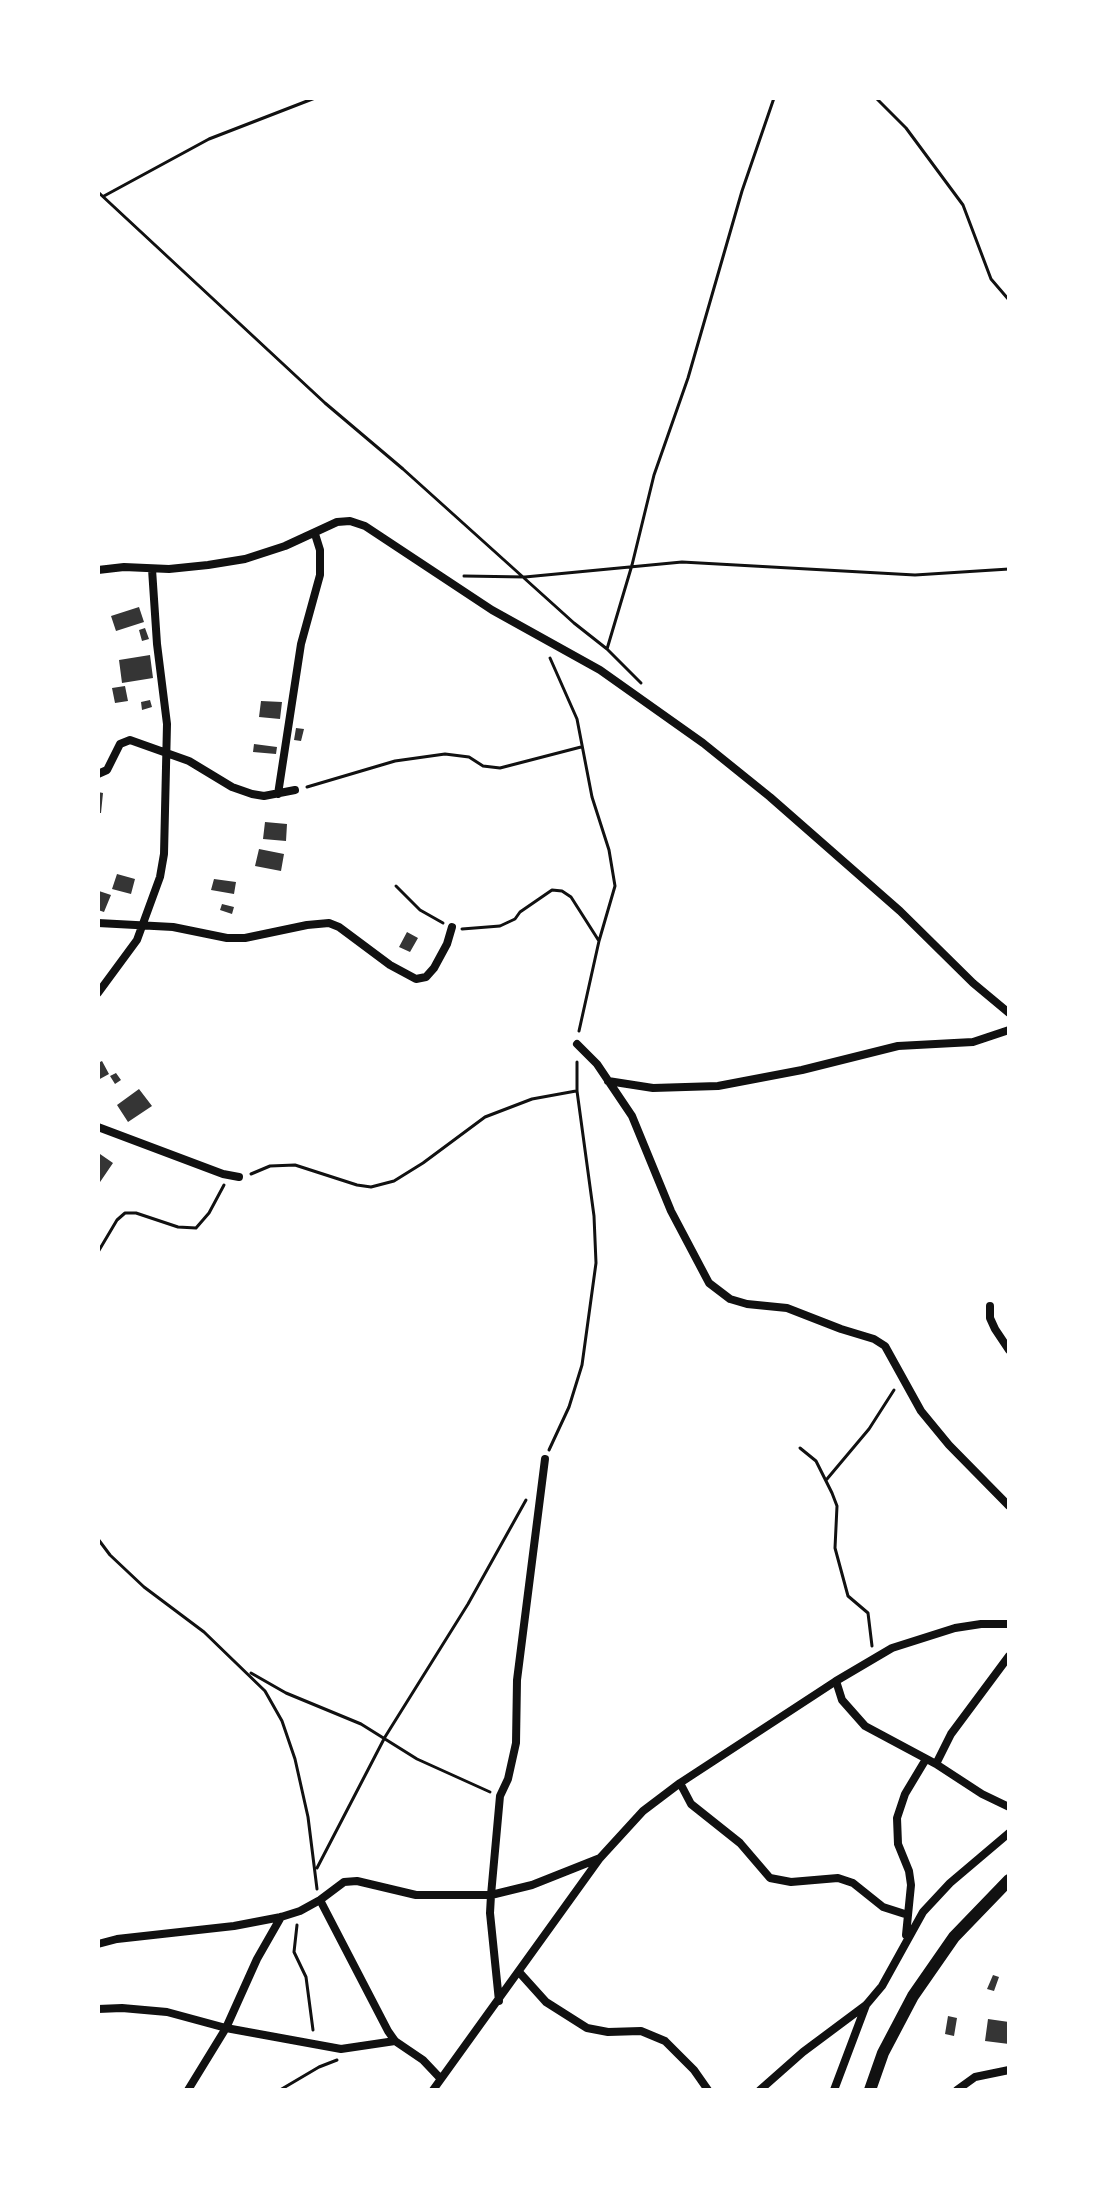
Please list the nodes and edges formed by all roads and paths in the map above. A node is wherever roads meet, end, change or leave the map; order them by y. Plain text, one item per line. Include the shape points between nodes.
1 (315, 98) edge
2 (774, 98) edge
3 (876, 98) edge
4 (98, 192) edge
5 (104, 196) junction
6 (1009, 300) edge
7 (315, 534) junction
8 (632, 565) junction
9 (152, 569) junction
10 (1009, 569) edge
11 (98, 570) edge
12 (454, 575) dead end
13 (525, 577) junction
14 (607, 649) junction
15 (550, 658) dead end
16 (649, 691) dead end
17 (583, 746) junction
18 (167, 753) junction
19 (98, 774) edge
20 (295, 790) joint
21 (278, 794) junction
22 (396, 886) dead end
23 (98, 923) edge
24 (144, 925) junction
25 (452, 927) junction
26 (599, 941) junction
27 (98, 993) edge
28 (1009, 1013) edge
29 (1009, 1030) edge
30 (577, 1044) junction
31 (608, 1081) junction
32 (577, 1091) junction
33 (98, 1127) edge
34 (234, 1176) junction
35 (98, 1252) edge
36 (990, 1306) dead end
37 (1009, 1350) edge
38 (902, 1375) junction
39 (800, 1448) dead end
40 (545, 1459) joint
41 (827, 1479) junction
42 (527, 1498) dead end
43 (1009, 1506) edge
44 (98, 1539) edge
45 (1009, 1624) edge
46 (1009, 1656) edge
47 (877, 1657) junction
48 (244, 1669) junction
49 (836, 1681) junction
50 (385, 1737) junction
51 (926, 1759) junction
52 (936, 1764) junction
53 (680, 1783) junction
54 (500, 1796) junction
55 (1009, 1807) edge
56 (1009, 1833) edge
57 (600, 1858) junction
58 (317, 1868) junction
59 (1009, 1880) edge
60 (491, 1895) junction
61 (320, 1900) junction
62 (300, 1911) junction
63 (908, 1915) junction
64 (281, 1917) junction
65 (906, 1940) junction
66 (98, 1944) edge
67 (519, 1972) junction
68 (499, 2001) junction
69 (866, 2005) junction
70 (98, 2009) edge
71 (226, 2028) junction
72 (395, 2041) junction
73 (317, 2046) junction
74 (341, 2059) dead end
75 (1009, 2070) edge
76 (440, 2078) junction
77 (188, 2090) edge
78 (280, 2090) edge
79 (433, 2090) edge
80 (708, 2090) edge
81 (760, 2090) edge
82 (834, 2090) edge
83 (870, 2090) edge
84 (957, 2090) edge

1 - 5 path via 209,139
2 - 8 path via 654,475
3 - 6 path via 906,128 963,205 991,279
4 - 5 path
5 - 13 path via 325,403
7 - 9 street via 245,559
7 - 21 street via 320,575 301,644
7 - 28 street via 337,522 365,526 480,603 635,694 770,797
8 - 10 path via 682,562 915,575
8 - 13 path
8 - 14 path
9 - 11 street
9 - 18 street
12 - 13 path
13 - 14 path
14 - 16 path
15 - 17 path
17 - 20 path via 500,768 445,754 395,761
17 - 26 path via 615,886
18 - 19 street via 130,740 120,744 107,770
18 - 21 street via 232,787 264,796
18 - 24 street via 164,854
20 - 21 street
22 - 25 path via 420,910
23 - 24 street
24 - 25 street via 245,938 329,923 416,979 434,968
24 - 27 street
25 - 26 path via 500,926 552,890 571,897
26 - 30 path
29 - 31 street via 973,1042 898,1046 718,1086 653,1088
30 - 31 street
30 - 32 path
31 - 38 street via 640,1132 658,1183 709,1283 730,1299 787,1308 874,1339 885,1346
32 - 34 path via 532,1099 485,1117 394,1181 371,1187 295,1165
32 - 40 path via 596,1263 580,1373
33 - 34 street
34 - 35 path via 196,1228 125,1213
36 - 37 street via 990,1318
38 - 41 path via 869,1429
38 - 43 street via 921,1411
39 - 41 path
40 - 54 street via 517,1680 515,1752
41 - 47 path via 837,1506 834,1536 845,1587 868,1613
42 - 50 path
44 - 48 path via 144,1587
45 - 47 street via 955,1628
46 - 52 street via 951,1734
47 - 49 street
48 - 50 path
48 - 58 path via 265,1691 289,1739
49 - 51 street via 842,1700 865,1726
49 - 53 street
50 - 54 path via 417,1759
50 - 58 path
51 - 52 street
51 - 63 street via 897,1818 898,1844 911,1885
52 - 55 street
53 - 57 street via 643,1811
53 - 63 street via 691,1804 740,1843 770,1878 838,1878 883,1907
54 - 60 street
56 - 65 street via 950,1883
57 - 60 street
57 - 67 street
58 - 61 path
59 - 83 highway via 954,1937 913,1996
60 - 61 street via 416,1895 357,1881 344,1882
60 - 68 street
61 - 62 street
61 - 72 street
62 - 64 street
62 - 73 path via 294,1952 306,1977
63 - 65 street
64 - 66 street
64 - 71 street
65 - 69 street
67 - 68 street
67 - 80 street via 546,2002 587,2028 641,2031 665,2041
68 - 76 street
69 - 81 street
69 - 82 street
70 - 71 street via 144,2009
71 - 73 street
71 - 77 street
72 - 73 street via 359,2049
72 - 76 street
74 - 78 path
75 - 84 street via 975,2077
76 - 79 street

